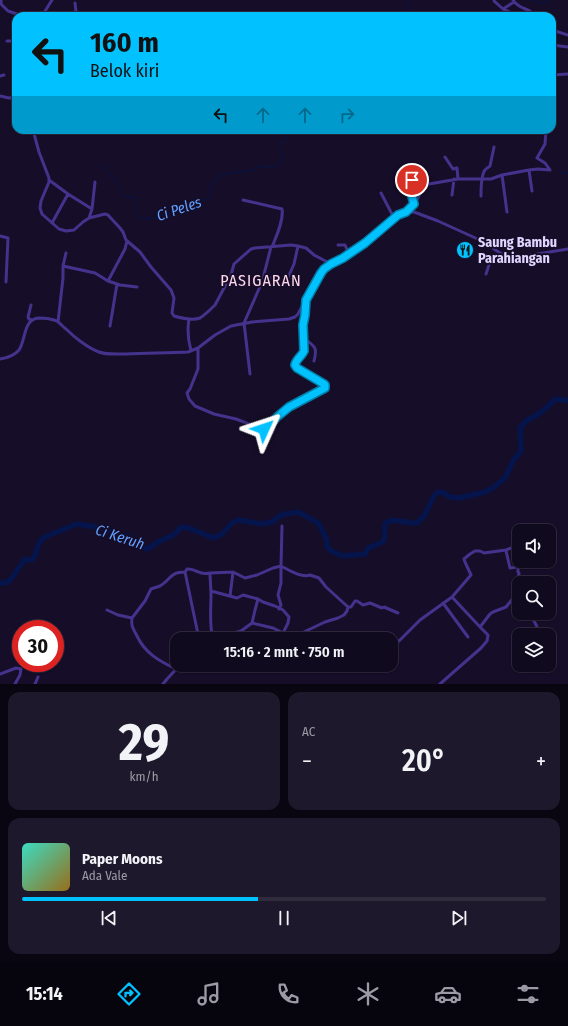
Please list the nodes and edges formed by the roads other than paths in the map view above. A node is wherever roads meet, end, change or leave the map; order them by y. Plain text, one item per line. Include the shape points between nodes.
1 (1, 0) edge
2 (52, 0) edge
3 (494, 1) edge
4 (514, 1) edge
5 (75, 3) dead end
6 (503, 9) junction
7 (12, 12) edge
8 (44, 12) edge
9 (76, 12) edge
10 (509, 12) edge
11 (530, 12) edge
12 (556, 31) edge
13 (568, 35) edge
14 (7, 41) dead end
15 (12, 41) edge
16 (556, 46) edge
17 (568, 47) edge
18 (568, 74) edge
19 (4, 75) dead end
20 (556, 75) edge
21 (0, 76) edge
22 (0, 96) edge
23 (12, 97) edge
24 (34, 134) edge
25 (546, 134) edge
26 (494, 147) dead end
27 (445, 157) dead end
28 (406, 167) dead end
29 (529, 170) junction
30 (502, 175) junction
31 (456, 179) junction
32 (482, 179) junction
33 (49, 180) junction
34 (95, 182) dead end
35 (532, 191) dead end
36 (381, 193) dead end
37 (68, 194) junction
38 (452, 194) dead end
39 (481, 196) dead end
40 (244, 200) dead end
41 (414, 204) junction
42 (92, 209) junction
43 (406, 212) junction
44 (507, 212) dead end
45 (89, 218) junction
46 (394, 218) junction
47 (52, 223) junction
48 (0, 236) edge
49 (127, 241) junction
50 (338, 245) dead end
51 (298, 246) junction
52 (272, 247) junction
53 (568, 249) edge
54 (66, 253) dead end
55 (500, 253) junction
56 (349, 254) junction
57 (331, 264) junction
58 (63, 266) junction
59 (486, 274) dead end
60 (263, 277) junction
61 (277, 279) dead end
62 (287, 280) dead end
63 (108, 281) junction
64 (6, 282) dead end
65 (117, 284) junction
66 (137, 287) dead end
67 (306, 300) junction
68 (30, 305) dead end
69 (190, 319) junction
70 (32, 320) junction
71 (58, 322) junction
72 (244, 323) junction
73 (110, 326) dead end
74 (304, 338) junction
75 (198, 348) junction
76 (191, 351) junction
77 (0, 359) edge
78 (314, 361) dead end
79 (250, 374) dead end
80 (282, 526) dead end
81 (512, 548) edge
82 (506, 550) junction
83 (281, 566) junction
84 (185, 572) junction
85 (211, 572) junction
86 (233, 572) junction
87 (519, 576) edge
88 (211, 591) junction
89 (230, 596) junction
90 (452, 597) junction
91 (258, 599) junction
92 (512, 600) edge
93 (443, 603) junction
94 (348, 607) junction
95 (279, 609) junction
96 (107, 610) dead end
97 (398, 613) dead end
98 (132, 618) junction
99 (252, 623) junction
100 (480, 627) junction
101 (198, 632) edge
102 (212, 632) edge
103 (238, 632) edge
104 (281, 632) edge
105 (284, 632) edge
106 (303, 632) edge
107 (468, 637) dead end
108 (398, 642) dead end
109 (170, 666) edge
110 (173, 672) edge
111 (0, 674) edge
112 (38, 677) dead end
113 (15, 684) edge
114 (35, 684) edge
115 (163, 684) edge
116 (440, 684) edge

1 - 7 street via 0,4
2 - 8 street
3 - 6 street
4 - 6 street
4 - 11 street
5 - 9 street
6 - 10 street
12 - 13 street
14 - 15 street
16 - 17 street
18 - 20 street
19 - 21 street
22 - 23 street
24 - 33 street
25 - 29 street via 545,144 537,158 550,170
26 - 32 street via 490,166 485,170
27 - 31 street via 453,169 456,168
28 - 41 street via 415,191 411,193
29 - 30 street
29 - 35 street
30 - 32 street
30 - 44 street
31 - 32 street
31 - 38 street
31 - 41 street via 425,185
32 - 39 street
33 - 37 street
33 - 47 street via 40,208 42,214
34 - 42 street
36 - 46 street
37 - 42 street
37 - 47 street
40 - 52 street via 282,209
41 - 43 street
42 - 45 street
43 - 46 street
43 - 55 street via 414,212 441,222 482,241
45 - 47 street via 74,230 59,229
45 - 49 street via 106,214 120,228
46 - 56 street
48 - 64 street via 8,238
49 - 63 street
49 - 69 street via 140,252 171,290 174,298 173,315
50 - 56 street via 346,246
51 - 52 street
51 - 57 street via 306,248
51 - 62 street via 296,259
52 - 60 street
52 - 69 street via 251,249 234,264 231,276 215,304 201,317
53 - 55 street via 514,257
54 - 58 street
55 - 59 street via 491,258
56 - 57 street
57 - 67 street via 321,273
58 - 63 street via 95,274
58 - 71 street
60 - 61 street
60 - 72 street
63 - 65 street
65 - 66 street
65 - 73 street
67 - 72 street via 298,314 292,318
67 - 74 street
68 - 70 street via 28,319
69 - 76 street via 188,341
70 - 71 street via 38,318
70 - 77 street via 19,350 12,356
71 - 76 street via 99,352 114,354
72 - 75 street via 228,327
72 - 79 street
74 - 75 street via 304,352 296,361 296,366 324,384 325,388 289,407 264,429 214,414 196,406 189,399 187,393 198,369
74 - 78 street via 315,347
75 - 76 street
80 - 83 street
81 - 82 street
82 - 87 street via 510,568 517,567
82 - 90 street via 484,553 475,551 464,558 471,575
83 - 86 street via 245,578
83 - 94 street via 306,576 319,578
83 - 95 street
84 - 85 street via 187,569 202,574
84 - 98 street via 173,575 160,586 151,589
84 - 101 street
85 - 86 street
85 - 88 street
86 - 89 street
88 - 89 street
88 - 102 street
89 - 91 street via 237,598 243,595
90 - 93 street
90 - 100 street
91 - 95 street
91 - 99 street
92 - 100 street via 506,607 490,614
93 - 107 street
93 - 108 street via 420,620
94 - 97 street via 357,601 385,607
94 - 106 street via 344,615
95 - 105 street via 289,617
96 - 98 street
98 - 109 street via 133,629 141,644
99 - 103 street
99 - 104 street
100 - 116 street via 488,635 487,641
110 - 115 street
111 - 113 street via 16,668 21,669
112 - 114 street

